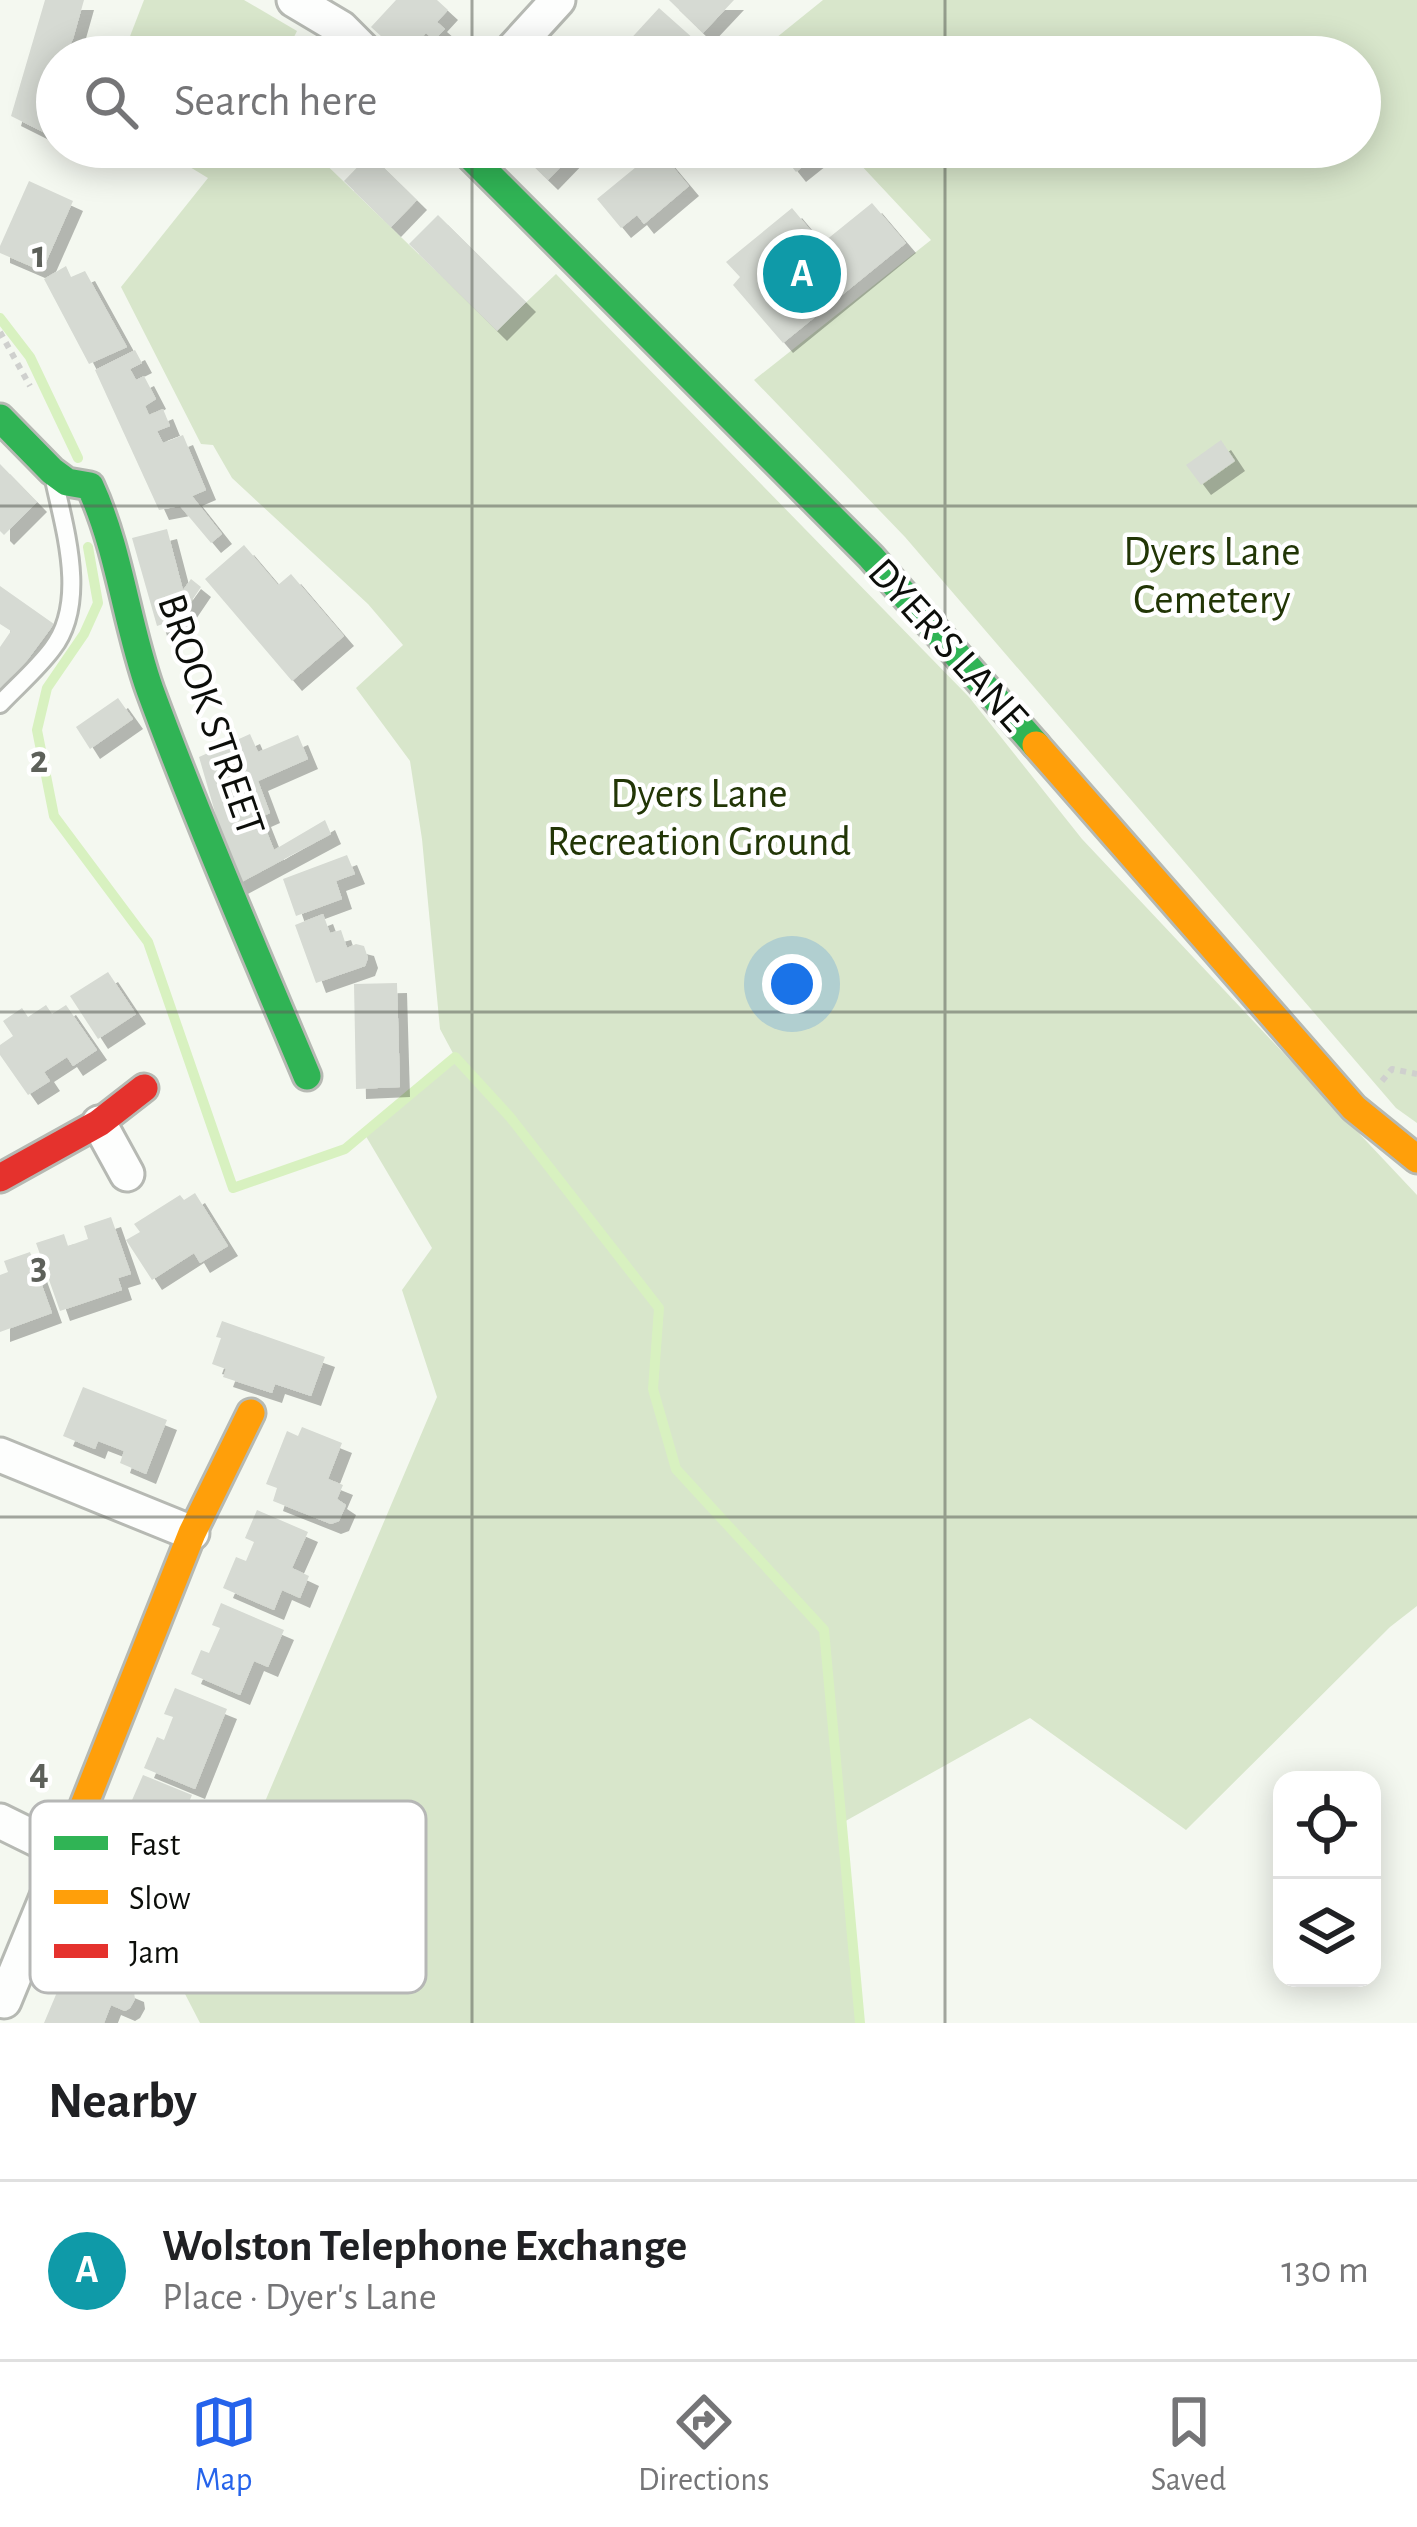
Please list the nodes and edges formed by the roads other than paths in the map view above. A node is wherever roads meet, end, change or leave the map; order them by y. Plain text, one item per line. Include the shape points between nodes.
1 (294, 0) edge
2 (558, 0) edge
3 (349, 36) edge
4 (525, 36) edge
5 (482, 168) edge
6 (0, 418) edge
7 (72, 480) junction
8 (0, 704) edge
9 (307, 1076) dead end
10 (144, 1088) dead end
11 (99, 1123) junction
12 (1417, 1159) edge
13 (127, 1174) dead end
14 (0, 1178) edge
15 (251, 1413) dead end
16 (0, 1455) edge
17 (192, 1533) junction
18 (85, 1801) edge
19 (0, 1821) edge
20 (30, 1836) edge
21 (30, 1937) edge
22 (4, 2001) dead end

1 - 3 street
2 - 4 street
5 - 12 street, DYER'S LANE via 871,557 1354,1108
6 - 7 street, BROOK STREET
7 - 8 lane via 66,627
7 - 9 street, BROOK STREET via 104,516 148,684
10 - 11 street
11 - 13 street
11 - 14 street
15 - 17 street
16 - 17 street
17 - 18 street
19 - 20 street
21 - 22 street

